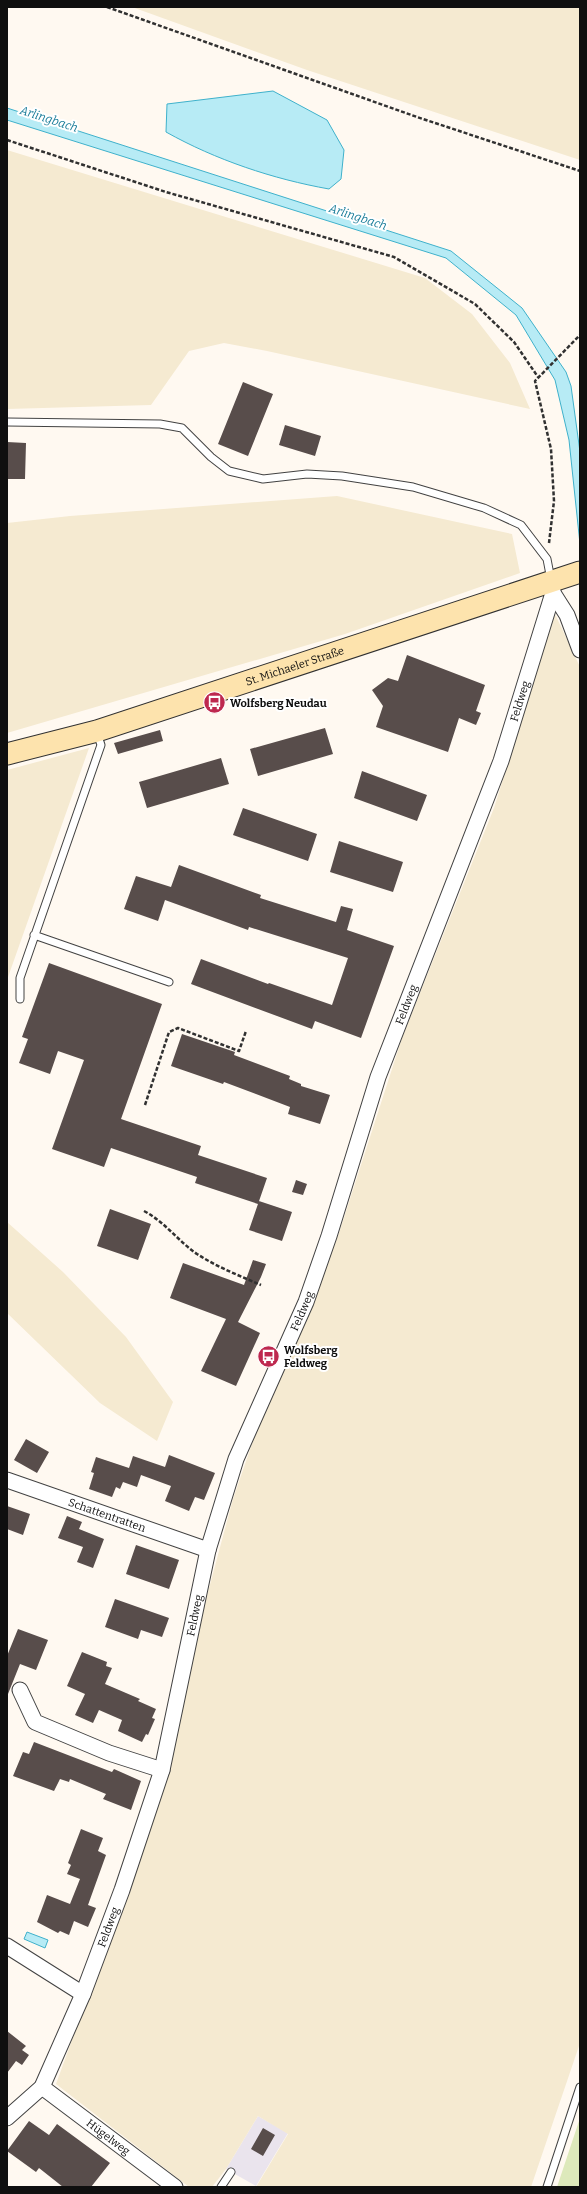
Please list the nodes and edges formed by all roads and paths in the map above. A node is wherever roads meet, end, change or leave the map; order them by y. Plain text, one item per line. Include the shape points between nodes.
1 (107, 7) edge
2 (7, 140) edge
3 (580, 171) edge
4 (580, 335) edge
5 (538, 378) junction
6 (7, 422) edge
7 (547, 559) junction
8 (564, 581) edge
9 (580, 650) edge
10 (97, 731) junction
11 (7, 754) edge
12 (34, 935) junction
13 (169, 982) dead end
14 (20, 999) dead end
15 (246, 1031) dead end
16 (145, 1105) dead end
17 (144, 1211) dead end
18 (262, 1285) dead end
19 (7, 1480) edge
20 (208, 1550) junction
21 (20, 1690) dead end
22 (162, 1770) junction
23 (7, 1946) edge
24 (83, 1994) junction
25 (42, 2087) junction
26 (580, 2087) edge
27 (7, 2118) edge
28 (231, 2172) dead end
29 (175, 2187) edge
30 (221, 2187) edge
31 (547, 2187) edge

1 - 3 path via 417,117
2 - 5 path via 166,192 394,257 475,304 514,342
4 - 5 path
5 - 7 path via 535,381 551,449 554,501
6 - 7 lane via 160,424 182,428 210,457 229,471 263,479 307,474 342,476 413,487 484,508 521,525
7 - 8 lane
8 - 9 street via 567,615
8 - 10 main road, St. Michaeler Straße
8 - 20 street, Feldweg via 501,761 378,1077 306,1302 236,1459
10 - 11 main road, St. Michaeler Straße
10 - 12 lane via 101,745
12 - 13 lane
12 - 14 lane via 20,978
15 - 16 path via 239,1051 178,1028 169,1032
17 - 18 path via 156,1217 196,1253 215,1265
19 - 20 street, Schattentratten
20 - 22 street, Feldweg
21 - 22 street via 36,1722 109,1754
22 - 24 street, Feldweg via 122,1890
23 - 24 street
24 - 25 street, Feldweg
25 - 27 street, Feldweg
25 - 29 street, Hügelweg
26 - 31 lane
28 - 30 lane

